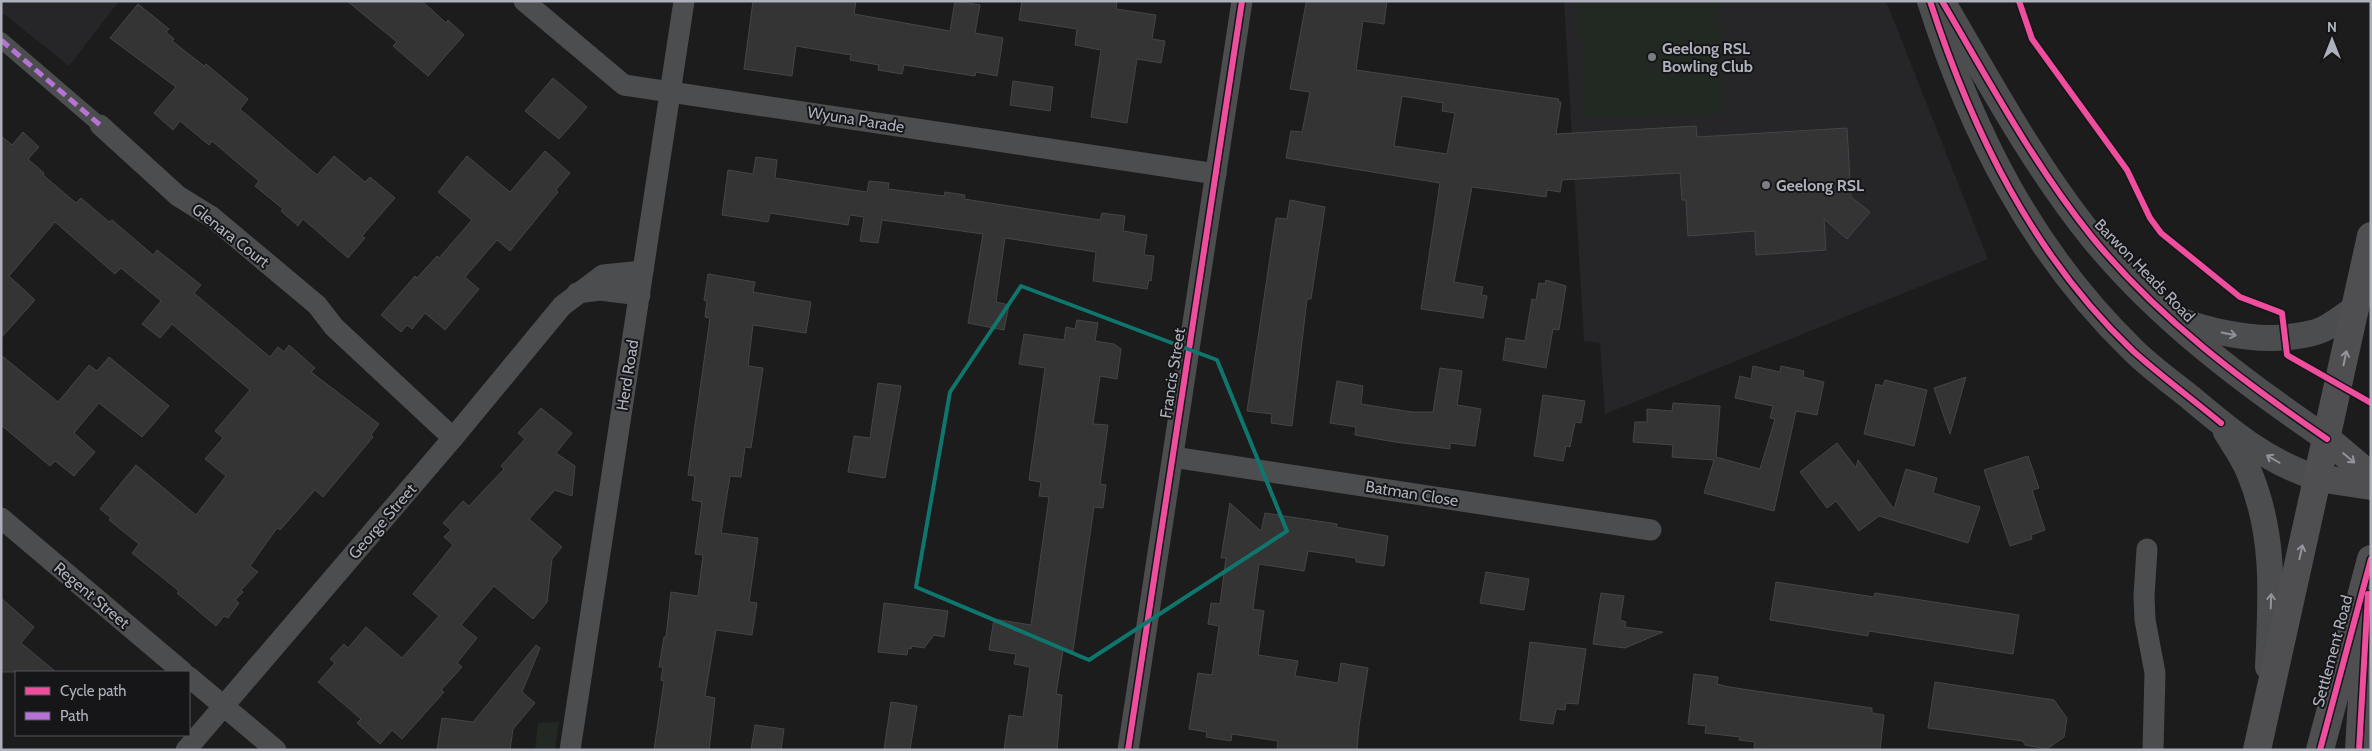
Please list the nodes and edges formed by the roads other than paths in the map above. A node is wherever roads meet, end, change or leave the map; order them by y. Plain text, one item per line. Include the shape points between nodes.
1 (524, 1) edge
2 (684, 1) edge
3 (1242, 1) edge
4 (1930, 1) edge
5 (1942, 1) edge
6 (1, 40) edge
7 (670, 91) junction
8 (100, 124) joint
9 (1216, 174) junction
10 (2064, 199) junction
11 (2026, 218) junction
12 (2371, 236) edge
13 (643, 271) junction
14 (577, 292) junction
15 (640, 295) junction
16 (2356, 308) junction
17 (2166, 315) junction
18 (2221, 423) junction
19 (453, 438) junction
20 (2327, 439) junction
21 (1173, 457) junction
22 (2371, 476) edge
23 (2318, 478) junction
24 (2371, 486) edge
25 (1, 518) edge
26 (1650, 530) dead end
27 (2147, 549) dead end
28 (2370, 563) edge
29 (182, 671) edge
30 (190, 678) edge
31 (2267, 702) junction
32 (223, 706) junction
33 (186, 750) edge
34 (276, 750) edge
35 (570, 750) edge
36 (1128, 750) edge
37 (2152, 750) edge
38 (2257, 750) edge
39 (2320, 750) edge
40 (2359, 750) edge

1 - 7 street, Wyuna Parade via 624,85
2 - 7 street, Herd Road
3 - 9 street, Francis Street
4 - 11 street via 1970,114
5 - 10 street, Barwon Heads Road via 2021,136
6 - 8 street, Glenara Court
7 - 9 street, Wyuna Parade
7 - 13 street, Herd Road
8 - 19 street, Glenara Court via 178,196 212,217 317,305 334,327
9 - 21 street, Francis Street
10 - 11 street
10 - 17 street, Barwon Heads Road via 2109,257
11 - 18 street via 2067,277 2108,324 2134,351
12 - 16 main road
13 - 14 street, George Street via 603,275
13 - 15 street, Herd Road
14 - 15 street via 600,290
14 - 19 street, George Street
15 - 35 street, Herd Road
17 -> 16 street via 2240,337 2286,337 2318,331
20 -> 16 main road
17 - 20 street, Barwon Heads Road via 2214,357
23 -> 18 street via 2282,465
31 -> 18 street via 2270,544 2264,513 2249,471
19 - 32 street, George Street
20 -> 22 main road
20 - 23 main road
21 - 26 street, Batman Close
21 - 36 street, Francis Street
23 - 24 main road
31 -> 23 main road
25 - 29 street, Regent Street
27 - 37 street via 2144,602 2155,673
28 - 39 main road, Settlement Road
28 - 40 main road
30 - 32 street
31 - 38 main road
32 - 33 street, George Street
32 - 34 street

